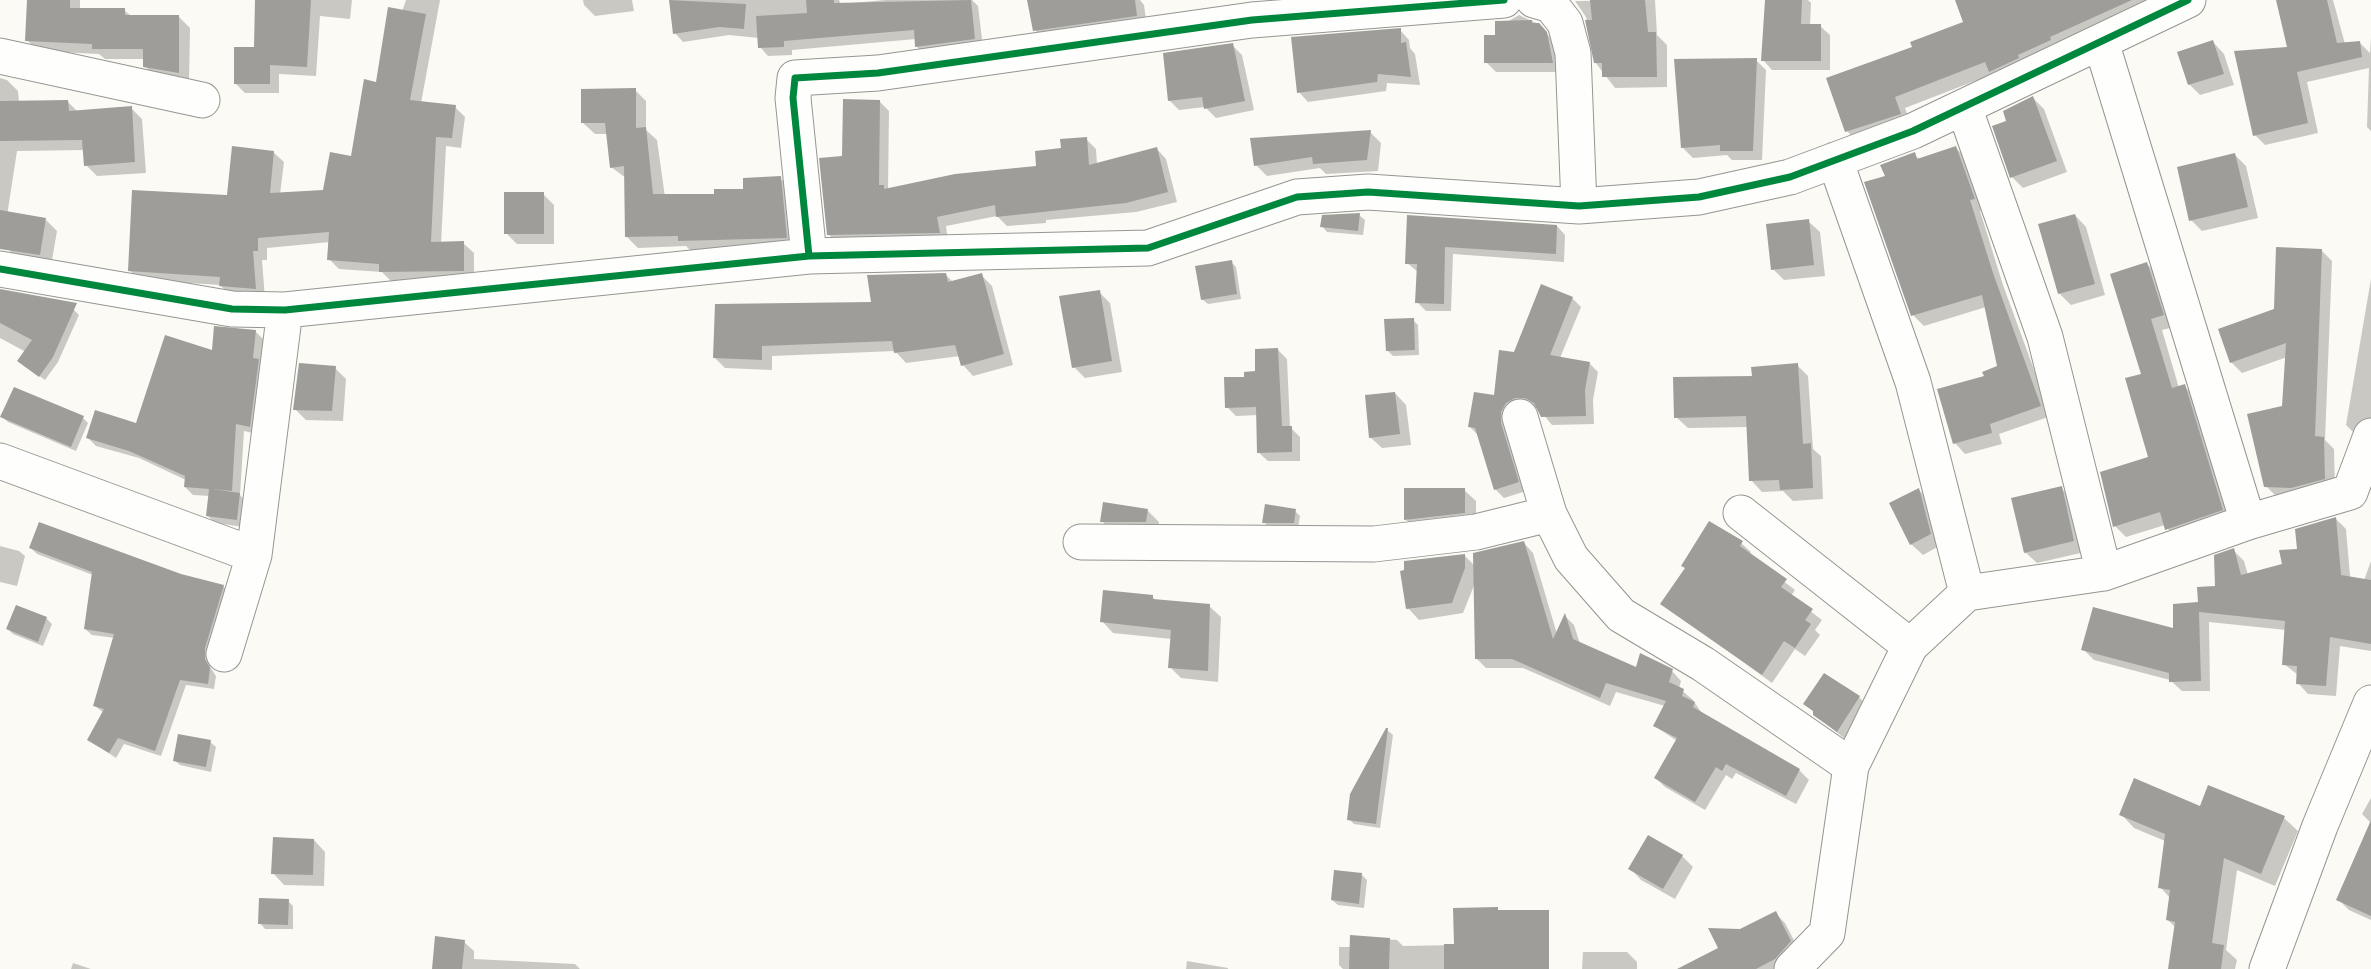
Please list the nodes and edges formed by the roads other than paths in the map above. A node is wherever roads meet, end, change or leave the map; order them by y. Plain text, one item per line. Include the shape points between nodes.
1 (1504, 0) edge
2 (1534, 0) edge
3 (2189, 0) edge
4 (2101, 42) junction
5 (0, 56) edge
6 (202, 100) dead end
7 (1965, 107) junction
8 (1835, 160) junction
9 (1579, 206) junction
10 (809, 256) junction
11 (0, 269) edge
12 (285, 310) junction
13 (1520, 417) dead end
14 (2371, 436) edge
15 (0, 461) edge
16 (1549, 513) junction
17 (1741, 513) dead end
18 (2248, 522) junction
19 (1081, 542) dead end
20 (254, 555) junction
21 (2104, 572) junction
22 (1967, 593) junction
23 (1910, 646) junction
24 (224, 654) dead end
25 (2371, 703) edge
26 (1851, 766) junction
27 (2276, 964) edge
28 (1792, 969) edge

1 - 10 street via 1251,20 878,73 795,78 793,98
2 - 9 street via 1551,5 1565,23 1573,53
3 - 4 street
4 - 7 street
4 - 18 street
5 - 6 street
7 - 8 street
7 - 21 street via 2045,337
8 - 9 street via 1790,177 1699,197
8 - 22 street via 1913,382
9 - 10 street via 1368,192 1297,197 1148,248
10 - 12 street
11 - 12 street via 232,309
12 - 20 street
13 - 16 street
14 - 18 street via 2350,492
15 - 20 street
16 - 19 street via 1476,532 1374,544
16 - 26 street via 1571,558 1621,615 1703,664
17 - 23 street
18 - 21 street
20 - 24 street
21 - 22 street
22 - 23 street
23 - 26 street
25 - 27 street
26 - 28 street via 1827,933

